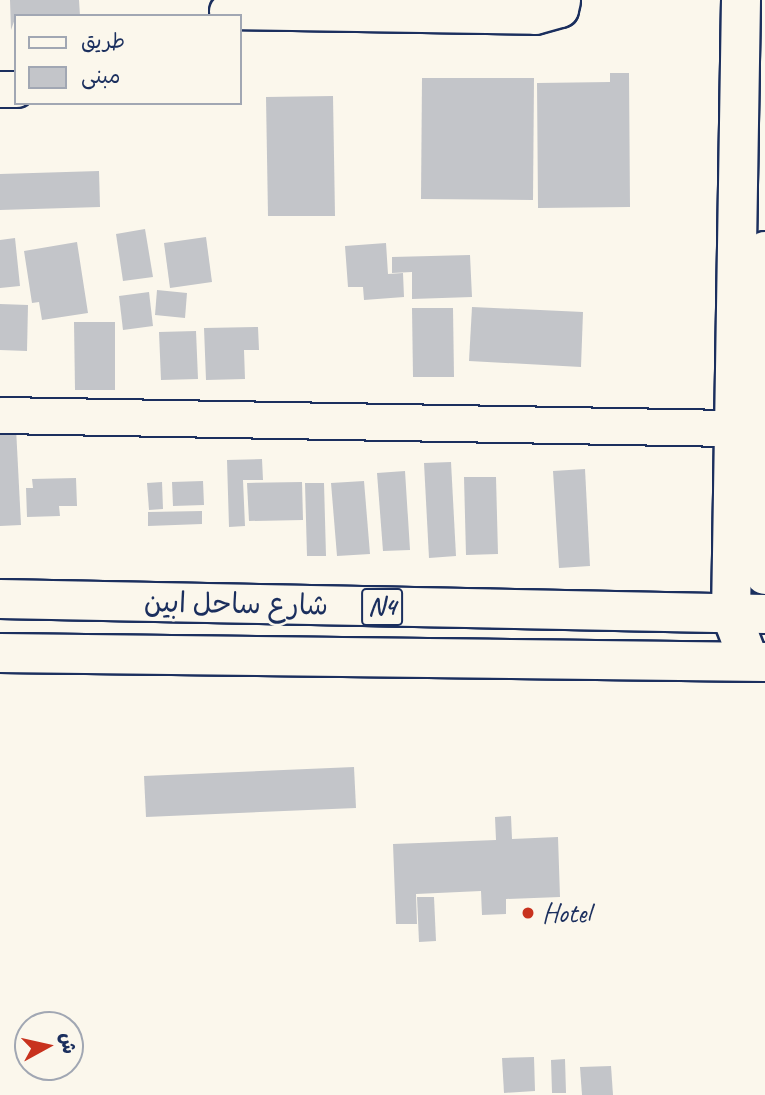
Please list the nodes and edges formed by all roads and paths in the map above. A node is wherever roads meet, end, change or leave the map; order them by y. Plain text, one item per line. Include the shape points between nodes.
1 (562, 0) edge
2 (741, 0) edge
3 (227, 9) edge
4 (753, 80) edge
5 (765, 251) edge
6 (0, 415) edge
7 (748, 429) junction
8 (765, 575) edge
9 (0, 599) edge
10 (753, 615) edge
11 (0, 653) edge
12 (757, 662) edge

1 - 3 street via 560,9 535,16
2 - 4 main road
4 - 7 main road
5 - 7 main road
6 - 7 street
7 - 8 main road
7 - 10 main road
9 - 10 main road, شارع ساحل ابين / N4
10 - 12 main road
11 - 12 main road, شارع ساحل ابين / N4

